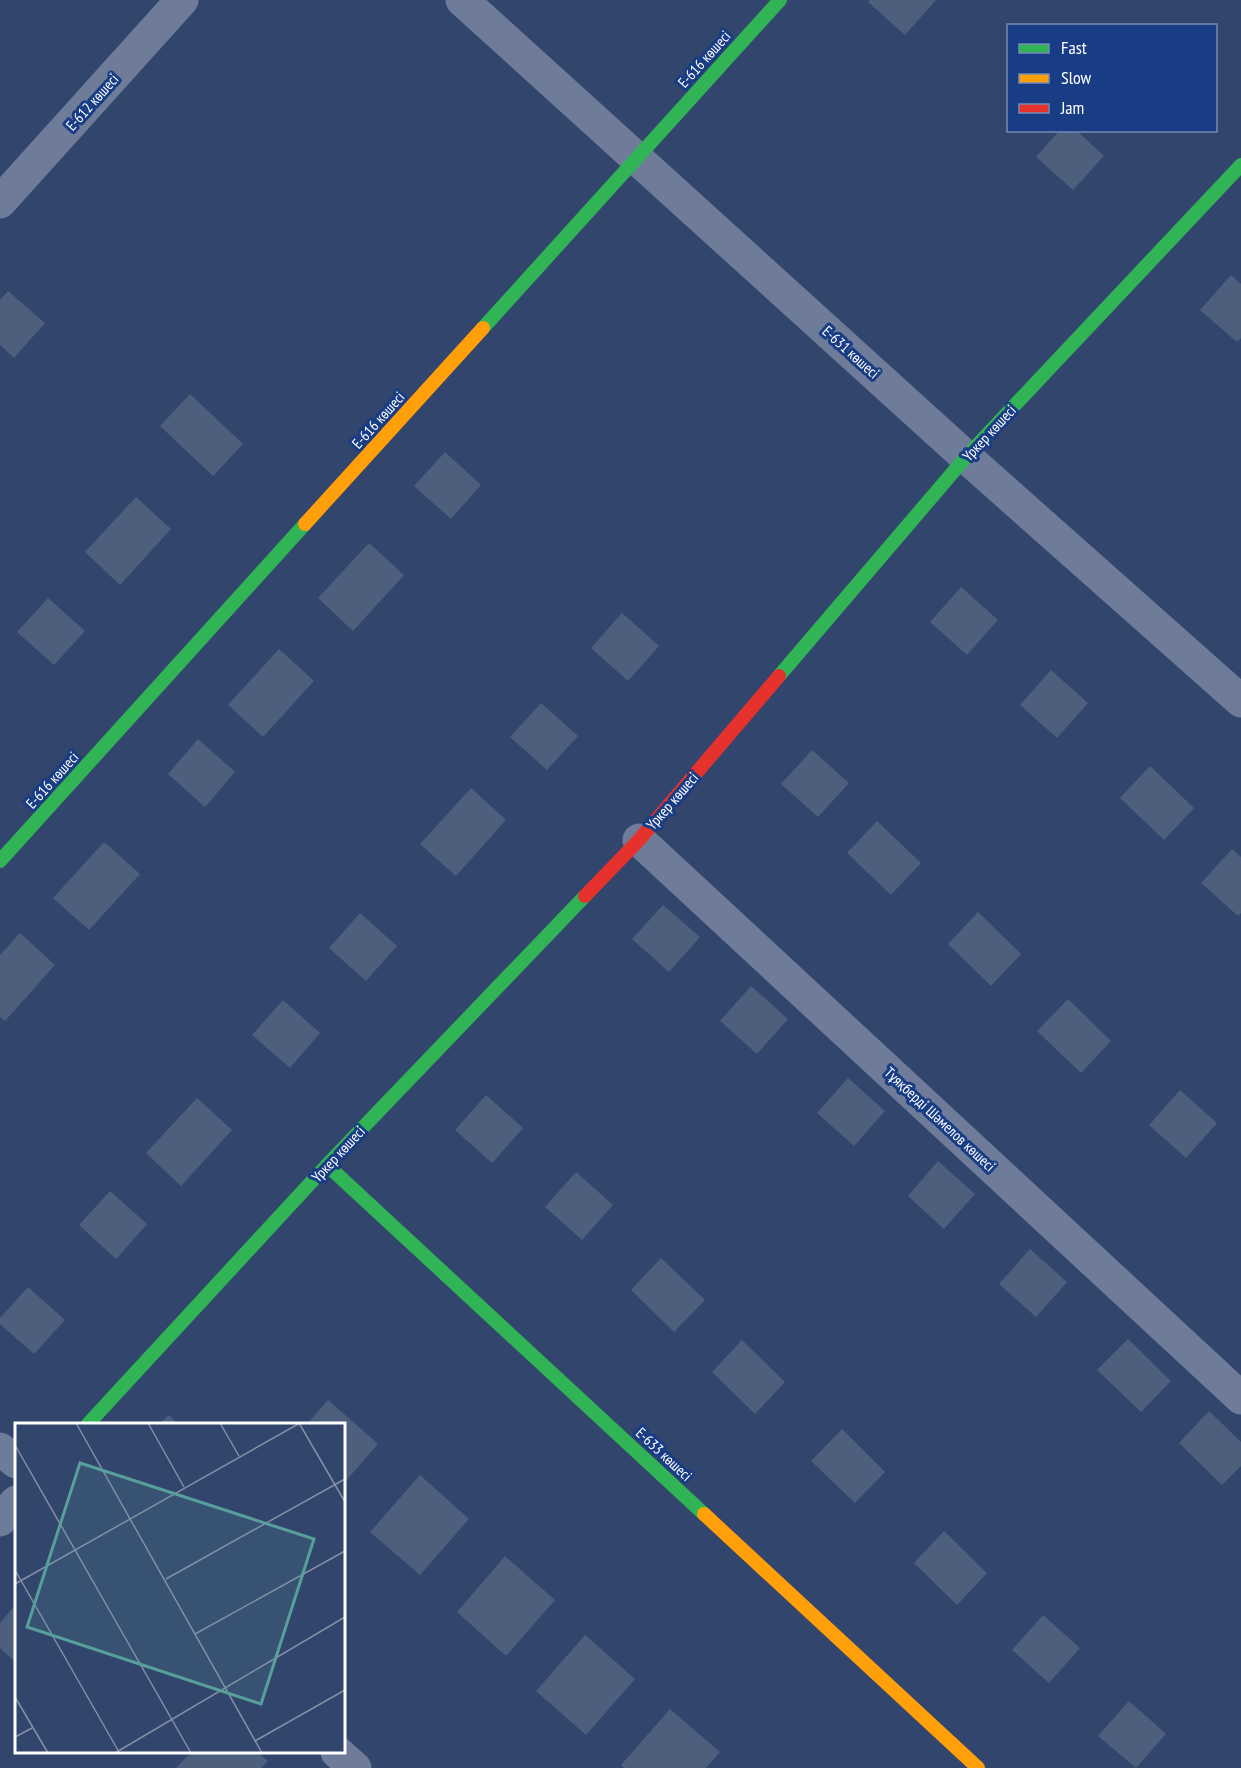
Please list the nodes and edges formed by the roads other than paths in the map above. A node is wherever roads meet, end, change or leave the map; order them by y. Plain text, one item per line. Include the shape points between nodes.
1 (182, 0) edge
2 (462, 0) edge
3 (780, 0) edge
4 (637, 158) junction
5 (1241, 165) edge
6 (0, 202) edge
7 (966, 458) junction
8 (1241, 701) edge
9 (639, 840) junction
10 (0, 861) edge
11 (327, 1165) junction
12 (1241, 1398) edge
13 (90, 1423) edge
14 (0, 1449) edge
15 (15, 1461) edge
16 (15, 1503) edge
17 (0, 1520) edge
18 (338, 1753) edge
19 (355, 1768) edge
20 (978, 1768) edge

1 - 6 street, Е-612 көшесі
2 - 4 street, Е-631 көшесі
3 - 4 street, Е-616 көшесі
4 - 7 street, Е-631 көшесі
4 - 10 street, Е-616 көшесі
5 - 7 street, Үркер көшесі
7 - 8 street, Е-631 көшесі
7 - 9 street, Үркер көшесі
9 - 11 street, Үркер көшесі
9 - 12 street, Тұяқберді Шәмелов көшесі
11 - 13 street, Үркер көшесі
11 - 20 street, Е-633 көшесі
14 - 15 street
16 - 17 street
18 - 19 street

